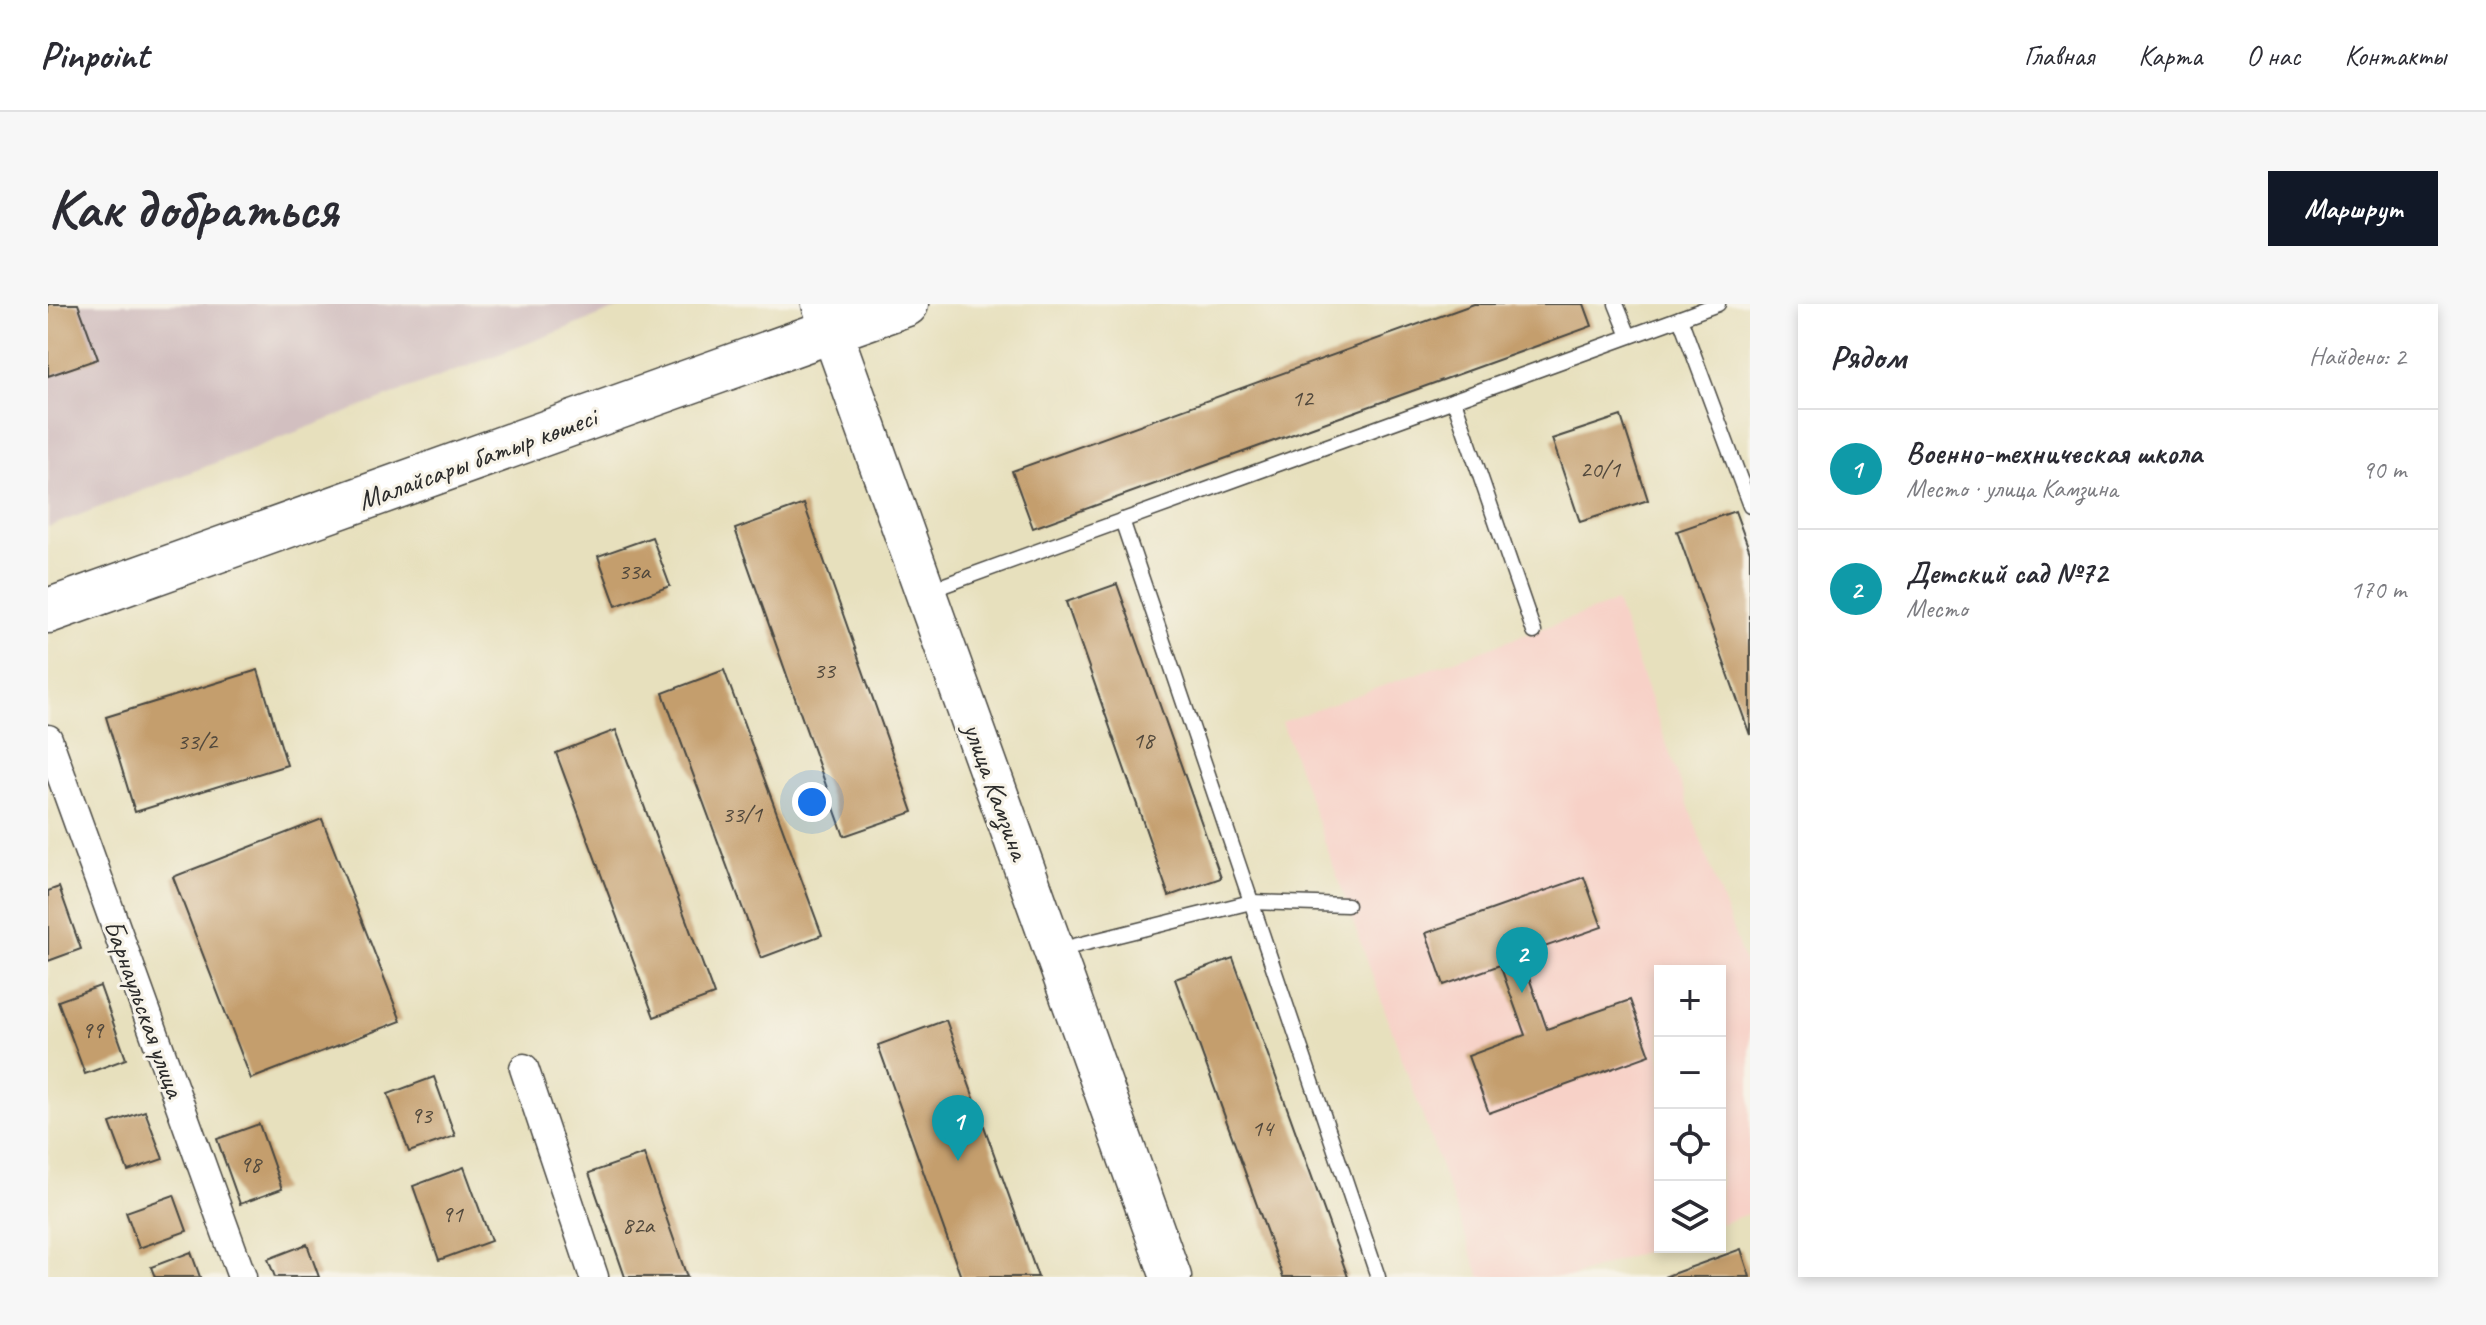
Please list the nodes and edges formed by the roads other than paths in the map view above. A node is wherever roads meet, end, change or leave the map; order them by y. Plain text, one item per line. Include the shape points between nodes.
1 (906, 304) edge
2 (1616, 304) edge
3 (1718, 304) edge
4 (827, 318) edge
5 (1680, 318) junction
6 (1629, 336) junction
7 (1454, 400) junction
8 (1748, 496) edge
9 (1122, 520) junction
10 (925, 592) junction
11 (48, 611) edge
12 (1534, 632) dead end
13 (48, 739) edge
14 (1251, 902) junction
15 (1347, 905) dead end
16 (1054, 951) junction
17 (524, 1068) dead end
18 (242, 1277) edge
19 (594, 1277) edge
20 (1171, 1277) edge
21 (1378, 1277) edge

1 - 4 main road, Малайсары батыр көшесі
2 - 6 lane
3 - 5 lane
4 - 10 main road, улица Камзина
4 - 11 main road, Малайсары батыр көшесі
5 - 6 lane
5 - 8 lane
6 - 7 lane
7 - 9 lane
7 - 12 lane
9 - 10 lane
9 - 14 lane
10 - 16 main road, улица Камзина
13 - 18 street, Барнаульская улица
14 - 15 lane
14 - 16 lane
14 - 21 lane
16 - 20 main road, улица Камзина
17 - 19 street

